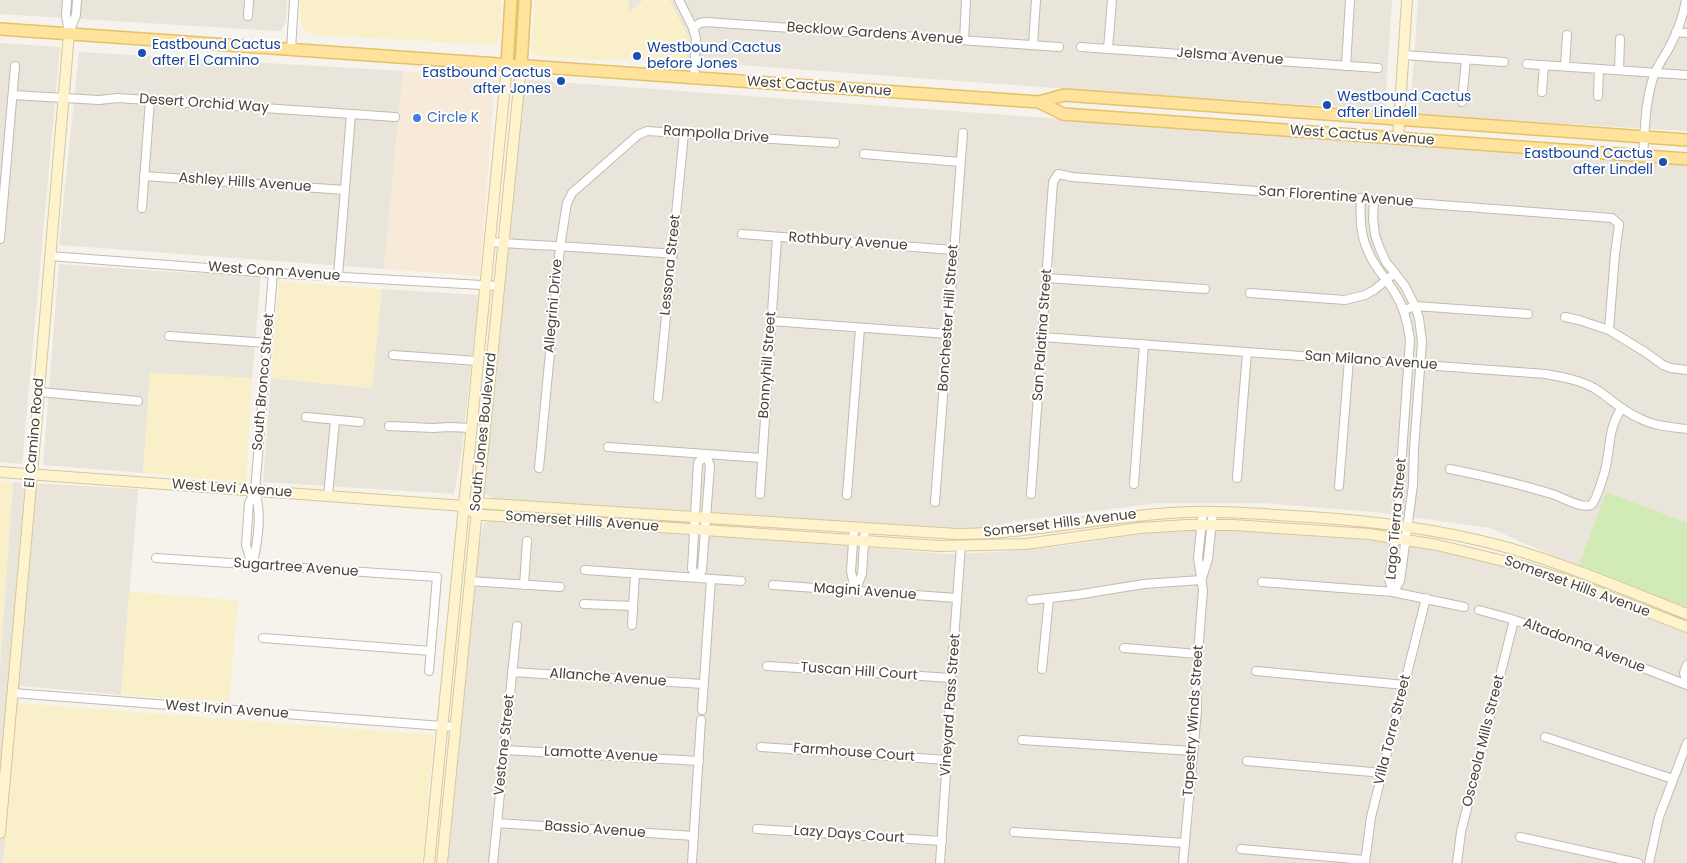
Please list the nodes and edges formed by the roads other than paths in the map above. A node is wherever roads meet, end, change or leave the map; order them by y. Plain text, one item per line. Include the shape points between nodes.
1 (67, 0) edge
2 (77, 0) edge
3 (248, 0) edge
4 (294, 0) edge
5 (511, 0) edge
6 (525, 0) edge
7 (678, 0) edge
8 (966, 0) edge
9 (1036, 0) edge
10 (1112, 0) edge
11 (1350, 0) edge
12 (1407, 0) edge
13 (1686, 0) edge
14 (248, 16) dead end
15 (693, 28) junction
16 (0, 29) edge
17 (1676, 32) junction
18 (69, 33) junction
19 (1687, 33) edge
20 (1567, 35) dead end
21 (1620, 39) dead end
22 (964, 40) junction
23 (1033, 45) junction
24 (1059, 47) dead end
25 (1082, 47) dead end
26 (1108, 49) junction
27 (291, 50) junction
28 (1403, 55) junction
29 (1466, 59) junction
30 (1504, 62) dead end
31 (1527, 64) dead end
32 (507, 65) junction
33 (1544, 65) junction
34 (15, 66) dead end
35 (521, 66) junction
36 (1346, 66) junction
37 (1565, 66) junction
38 (1378, 68) dead end
39 (1599, 69) junction
40 (1619, 70) junction
41 (1655, 73) junction
42 (1687, 75) edge
43 (694, 78) junction
44 (1542, 92) dead end
45 (12, 95) junction
46 (1598, 96) dead end
47 (64, 99) junction
48 (150, 100) junction
49 (1039, 102) junction
50 (1462, 102) dead end
51 (351, 114) junction
52 (395, 117) dead end
53 (1399, 120) junction
54 (684, 133) junction
55 (963, 133) dead end
56 (1644, 137) junction
57 (1398, 138) junction
58 (1687, 140) edge
59 (835, 143) dead end
60 (4, 153) edge
61 (864, 154) dead end
62 (1643, 156) junction
63 (1687, 159) edge
64 (607, 161) joint
65 (961, 162) junction
66 (144, 176) junction
67 (1056, 177) joint
68 (345, 190) junction
69 (1361, 198) junction
70 (1374, 199) junction
71 (142, 208) dead end
72 (0, 233) edge
73 (742, 234) dead end
74 (777, 237) junction
75 (0, 239) edge
76 (489, 242) junction
77 (503, 243) junction
78 (560, 247) junction
79 (954, 250) junction
80 (672, 254) junction
81 (50, 256) junction
82 (273, 273) junction
83 (1396, 273) junction
84 (338, 276) junction
85 (1047, 278) junction
86 (1386, 280) junction
87 (485, 285) junction
88 (499, 286) junction
89 (1205, 289) dead end
90 (1250, 293) dead end
91 (1415, 306) junction
92 (1404, 310) junction
93 (1528, 314) dead end
94 (1565, 317) dead end
95 (771, 321) junction
96 (860, 328) junction
97 (1609, 330) junction
98 (948, 334) junction
99 (169, 336) dead end
100 (1042, 337) junction
101 (268, 343) junction
102 (1144, 344) junction
103 (1247, 352) junction
104 (393, 355) dead end
105 (1349, 359) junction
106 (478, 361) junction
107 (1409, 364) junction
108 (1421, 364) junction
109 (1687, 370) edge
110 (39, 392) junction
111 (658, 398) dead end
112 (138, 401) dead end
113 (1622, 408) junction
114 (306, 417) dead end
115 (335, 420) junction
116 (360, 422) dead end
117 (389, 426) dead end
118 (471, 428) junction
119 (1687, 429) edge
120 (608, 447) dead end
121 (706, 454) junction
122 (762, 458) junction
123 (539, 468) dead end
124 (1450, 469) dead end
125 (0, 472) edge
126 (32, 474) junction
127 (1238, 478) dead end
128 (1134, 484) dead end
129 (1339, 486) dead end
130 (255, 491) junction
131 (760, 494) dead end
132 (1031, 494) dead end
133 (847, 495) dead end
134 (328, 496) junction
135 (935, 502) dead end
136 (477, 503) junction
137 (464, 506) junction
138 (1208, 511) junction
139 (476, 514) junction
140 (700, 518) junction
141 (1207, 525) junction
142 (1397, 526) junction
143 (854, 528) junction
144 (1408, 528) junction
145 (865, 529) junction
146 (699, 530) junction
147 (1395, 538) junction
148 (1406, 539) junction
149 (526, 541) dead end
150 (853, 541) junction
151 (864, 542) junction
152 (961, 546) junction
153 (156, 558) dead end
154 (252, 565) junction
155 (586, 570) dead end
156 (635, 574) junction
157 (698, 578) junction
158 (711, 579) junction
159 (470, 580) junction
160 (1201, 580) junction
161 (741, 581) dead end
162 (1262, 582) dead end
163 (524, 585) junction
164 (773, 585) dead end
165 (560, 587) dead end
166 (855, 591) junction
167 (1393, 592) junction
168 (957, 598) junction
169 (1049, 598) junction
170 (1426, 598) junction
171 (1030, 600) dead end
172 (584, 604) dead end
173 (633, 606) junction
174 (1464, 607) dead end
175 (1479, 610) dead end
176 (1687, 614) edge
177 (1514, 620) junction
178 (632, 625) dead end
179 (517, 626) dead end
180 (1687, 627) edge
181 (263, 638) dead end
182 (1124, 648) dead end
183 (431, 650) junction
184 (1198, 654) junction
185 (1687, 665) edge
186 (767, 666) dead end
187 (1042, 670) dead end
188 (429, 671) dead end
189 (512, 672) junction
190 (1256, 672) dead end
191 (951, 678) junction
192 (703, 684) junction
193 (1687, 684) edge
194 (1404, 685) junction
195 (12, 693) junction
196 (702, 710) dead end
197 (701, 720) dead end
198 (442, 726) junction
199 (455, 727) junction
200 (1545, 737) dead end
201 (1022, 740) dead end
202 (1687, 743) edge
203 (761, 747) dead end
204 (504, 750) junction
205 (1193, 751) junction
206 (947, 760) junction
207 (699, 761) junction
208 (1247, 761) dead end
209 (1383, 773) junction
210 (1673, 779) junction
211 (497, 823) junction
212 (757, 829) dead end
213 (1014, 832) dead end
214 (0, 833) edge
215 (694, 836) junction
216 (1520, 836) dead end
217 (942, 841) junction
218 (1185, 843) junction
219 (1241, 849) dead end
220 (1365, 862) edge
221 (429, 863) edge
222 (442, 863) edge
223 (493, 863) edge
224 (692, 863) edge
225 (940, 863) edge
226 (1183, 863) edge
227 (1457, 863) edge
228 (1638, 863) edge
229 (1649, 863) edge

1 - 18 street, El Camino Road
2 - 18 street, El Camino Road via 76,15
3 - 14 street
4 - 27 street
5 - 32 main road, South Jones Boulevard
6 - 35 main road, South Jones Boulevard
7 - 15 street
8 - 22 street
9 - 23 street
10 - 26 street
11 - 36 street
12 - 28 main road
13 - 17 street
15 - 22 street, Becklow Gardens Avenue via 706,22
15 - 43 street via 696,38
16 - 18 main road, West Cactus Avenue
17 - 19 street
17 - 41 street
18 - 27 main road, West Cactus Avenue
18 - 47 main road, El Camino Road
20 - 37 street
21 - 40 street
22 - 23 street, Becklow Gardens Avenue
23 - 24 street, Becklow Gardens Avenue
25 - 26 street, Jelsma Avenue
26 - 36 street, Jelsma Avenue
27 - 32 main road, West Cactus Avenue
28 - 29 street
28 - 53 main road
29 - 30 street
29 - 50 street
31 - 33 street
32 - 35 main road, West Cactus Avenue
32 - 76 main road, South Jones Boulevard
33 - 37 street
33 - 44 street
34 - 45 street
35 - 43 main road, West Cactus Avenue
35 - 77 main road, South Jones Boulevard
36 - 38 street, Jelsma Avenue
37 - 39 street
39 - 40 street
39 - 46 street
40 - 41 street
41 - 42 street
41 - 56 street
43 - 49 main road, West Cactus Avenue
45 - 47 street, Desert Orchid Way
45 - 60 street
47 - 48 street, Desert Orchid Way
47 - 81 main road, El Camino Road
48 - 51 street, Desert Orchid Way
48 - 66 street
49 - 53 main road, West Cactus Avenue via 1064,95
49 - 57 main road, West Cactus Avenue via 1062,114
51 - 52 street, Desert Orchid Way
51 - 68 street
53 - 56 main road, West Cactus Avenue
53 - 57 main road
54 - 59 street, Rampolla Drive
54 - 64 street, Rampolla Drive via 642,133
54 - 80 street, Lessona Street
55 - 65 street, Bonchester Hill Street
56 - 58 main road, West Cactus Avenue
56 - 62 street
57 - 62 main road, West Cactus Avenue
60 - 72 street
61 - 65 street
62 - 63 main road, West Cactus Avenue
64 - 78 street, Allegrini Drive via 568,199
65 - 79 street, Bonchester Hill Street
66 - 68 street, Ashley Hills Avenue
66 - 71 street
67 - 69 street, San Florentine Avenue via 1063,174
67 - 85 street, San Palatina Street via 1053,182
68 - 84 street
69 - 70 street, San Florentine Avenue
69 - 86 street, Lago Tierra Street via 1363,237 1372,261
70 - 83 street, Lago Tierra Street via 1375,235 1386,262
70 - 97 street, San Florentine Avenue via 1606,216 1617,221
72 - 75 street
73 - 74 street, Rothbury Avenue
74 - 79 street, Rothbury Avenue
74 - 95 street, Bonnyhill Street
76 - 77 street
76 - 87 main road, South Jones Boulevard
77 - 78 street
77 - 88 main road, South Jones Boulevard
78 - 80 street
78 - 123 street, Allegrini Drive
79 - 98 street, Bonchester Hill Street
80 - 111 street, Lessona Street
81 - 82 street, West Conn Avenue
81 - 110 main road, El Camino Road
82 - 84 street, West Conn Avenue
82 - 101 street, South Bronco Street
83 - 86 street
83 - 91 street, Lago Tierra Street
84 - 87 street, West Conn Avenue
85 - 89 street
85 - 100 street, San Palatina Street
86 - 90 street via 1365,295 1345,300
86 - 92 street, Lago Tierra Street
87 - 88 street, West Conn Avenue
87 - 106 main road, South Jones Boulevard
88 - 136 main road, South Jones Boulevard
91 - 92 street
91 - 93 street
91 - 108 street, Lago Tierra Street via 1422,342
92 - 107 street, Lago Tierra Street via 1409,327
94 - 97 street
95 - 96 street
95 - 122 street, Bonnyhill Street
96 - 98 street
96 - 133 street
97 - 109 street via 1663,365
98 - 135 street, Bonchester Hill Street
99 - 101 street
100 - 102 street, San Milano Avenue
100 - 132 street, San Palatina Street
101 - 130 street, South Bronco Street
102 - 103 street, San Milano Avenue
102 - 128 street
103 - 105 street, San Milano Avenue
103 - 127 street
104 - 106 street
105 - 107 street, San Milano Avenue
105 - 129 street
106 - 118 main road, South Jones Boulevard
107 - 108 street, San Milano Avenue
107 - 142 street, Lago Tierra Street
108 - 113 street, San Milano Avenue via 1559,376 1595,389
108 - 144 street, Lago Tierra Street
110 - 112 street
110 - 126 main road, El Camino Road
113 - 119 street, San Milano Avenue via 1659,426
113 - 124 street via 1614,421 1604,474 1590,505 1579,505 1529,487
114 - 115 street
115 - 116 street
115 - 134 street
117 - 118 street
118 - 137 main road, South Jones Boulevard
120 - 121 street
121 - 122 street
121 - 140 street via 698,462
122 - 131 street, Bonnyhill Street
125 - 126 main road, West Levi Avenue
126 - 130 main road, West Levi Avenue
126 - 195 main road, El Camino Road
130 - 134 main road, West Levi Avenue
130 - 154 street, South Bronco Street via 249,503 246,545
134 - 137 main road, West Levi Avenue
136 - 137 main road, Somerset Hills Avenue
136 - 139 main road, South Jones Boulevard
136 - 140 main road, Somerset Hills Avenue
137 - 139 main road, Somerset Hills Avenue
137 - 198 main road, South Jones Boulevard
138 - 141 street, Tapestry Winds Street
138 - 142 main road, Somerset Hills Avenue
138 - 145 main road, Somerset Hills Avenue via 1129,516 985,534
139 - 146 main road, Somerset Hills Avenue
139 - 159 main road, South Jones Boulevard
140 - 143 main road, Somerset Hills Avenue
140 - 146 street
141 - 147 main road, Somerset Hills Avenue via 1312,529
141 - 152 main road, Somerset Hills Avenue via 1140,528 1026,544
141 - 160 street, Tapestry Winds Street via 1198,558
142 - 144 main road, Somerset Hills Avenue
142 - 147 street, Lago Tierra Street
143 - 145 main road, Somerset Hills Avenue
143 - 150 street
144 - 148 street, Lago Tierra Street
144 - 176 main road, Somerset Hills Avenue via 1476,540 1560,564
145 - 151 street
146 - 150 main road, Somerset Hills Avenue
146 - 157 street via 692,569
147 - 148 main road, Somerset Hills Avenue
147 - 167 street, Lago Tierra Street via 1389,579
148 - 167 street, Lago Tierra Street via 1400,581
148 - 180 main road, Somerset Hills Avenue via 1529,568
149 - 163 street
150 - 151 main road, Somerset Hills Avenue
150 - 166 street via 851,571
151 - 152 main road, Somerset Hills Avenue
151 - 166 street via 862,574
152 - 168 street, Vineyard Pass Street
153 - 154 street, Sugartree Avenue
154 - 183 street, Sugartree Avenue via 437,577
155 - 156 street
156 - 157 street
156 - 173 street
157 - 158 street
158 - 161 street
158 - 192 street
159 - 163 street
159 - 199 main road, South Jones Boulevard
160 - 169 street via 1144,584
160 - 184 street, Tapestry Winds Street
162 - 167 street
163 - 165 street
164 - 166 street, Magini Avenue
166 - 168 street, Magini Avenue
167 - 170 street
168 - 191 street, Vineyard Pass Street
169 - 171 street
169 - 187 street
170 - 174 street
170 - 194 street, Villa Torre Street
172 - 173 street
173 - 178 street
175 - 177 street, Altadonna Avenue
177 - 193 street, Altadonna Avenue
177 - 227 street, Osceola Mills Street via 1461,832
179 - 189 street, Vestone Street
181 - 183 street
182 - 184 street
183 - 188 street
184 - 205 street, Tapestry Winds Street
185 - 193 street via 1684,673
186 - 191 street, Tuscan Hill Court
189 - 192 street, Allanche Avenue
189 - 204 street, Vestone Street
190 - 194 street
191 - 206 street, Vineyard Pass Street
192 - 196 street
194 - 209 street, Villa Torre Street
195 - 198 street, West Irvin Avenue
195 - 214 main road, El Camino Road
197 - 207 street
198 - 199 street, West Irvin Avenue
198 - 221 main road, South Jones Boulevard
199 - 222 main road, South Jones Boulevard
200 - 210 street
201 - 205 street
202 - 210 street
203 - 206 street, Farmhouse Court
204 - 207 street, Lamotte Avenue
204 - 211 street, Vestone Street
205 - 218 street, Tapestry Winds Street
206 - 217 street, Vineyard Pass Street
207 - 215 street
208 - 209 street
209 - 220 street, Villa Torre Street via 1368,834
210 - 229 street via 1659,818
211 - 215 street, Bassio Avenue
211 - 223 street, Vestone Street
212 - 217 street, Lazy Days Court
213 - 218 street
215 - 224 street
216 - 228 street
217 - 225 street, Vineyard Pass Street
218 - 226 street, Tapestry Winds Street
219 - 220 street

